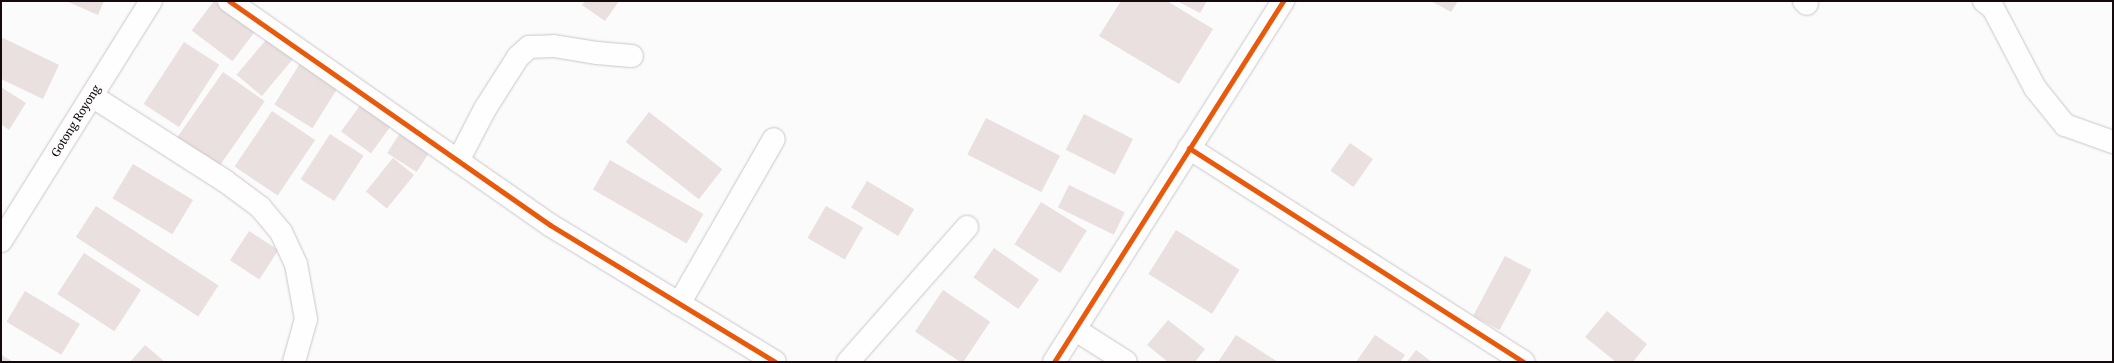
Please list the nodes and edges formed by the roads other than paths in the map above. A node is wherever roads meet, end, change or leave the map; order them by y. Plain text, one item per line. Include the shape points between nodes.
1 (151, 1) edge
2 (229, 1) edge
3 (1283, 1) edge
4 (1984, 1) edge
5 (632, 56) dead end
6 (92, 96) junction
7 (774, 139) dead end
8 (2113, 142) edge
9 (1189, 148) junction
10 (458, 161) junction
11 (967, 227) dead end
12 (1, 242) edge
13 (679, 304) junction
14 (1076, 330) junction
15 (294, 362) edge
16 (775, 362) edge
17 (848, 362) edge
18 (1054, 362) edge
19 (1126, 362) edge
20 (1523, 362) edge

1 - 6 street, Gotong Royong
2 - 10 street
3 - 9 street
4 - 8 street via 1992,8 2035,88 2066,125
5 - 10 street via 554,46 529,47 518,56 485,109
6 - 12 street, Gotong Royong
6 - 15 street via 224,181 260,207 281,232 296,264 306,318
7 - 13 street
9 - 14 street
9 - 20 street
10 - 13 street via 550,225
11 - 17 street
13 - 16 street
14 - 18 street
14 - 19 street

